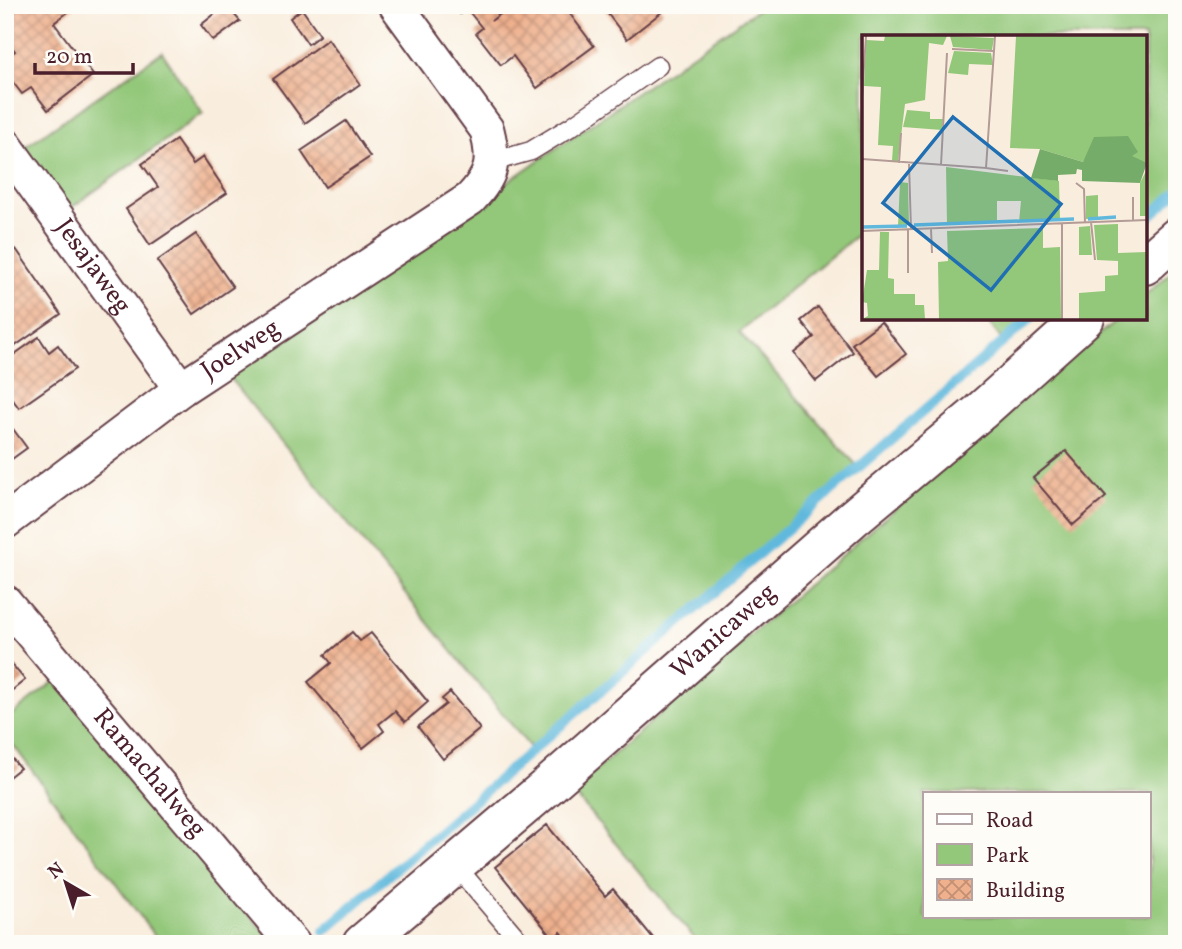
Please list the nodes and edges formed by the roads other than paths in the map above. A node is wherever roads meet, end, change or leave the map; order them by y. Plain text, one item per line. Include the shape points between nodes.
1 (396, 5) edge
2 (658, 66) dead end
3 (5, 145) edge
4 (488, 174) junction
5 (1177, 237) edge
6 (1147, 263) edge
7 (1083, 320) edge
8 (181, 389) junction
9 (5, 522) edge
10 (5, 602) edge
11 (455, 864) junction
12 (293, 944) edge
13 (362, 944) edge
14 (522, 944) edge

1 - 4 street via 487,130 492,147
2 - 4 lane via 572,126
3 - 8 street, Jesajaweg
4 - 8 street, Joelweg via 470,199
5 - 6 street
7 - 11 street, Wanicaweg
8 - 9 street, Joelweg
10 - 12 street, Ramachalweg
11 - 13 street, Wanicaweg
11 - 14 lane

